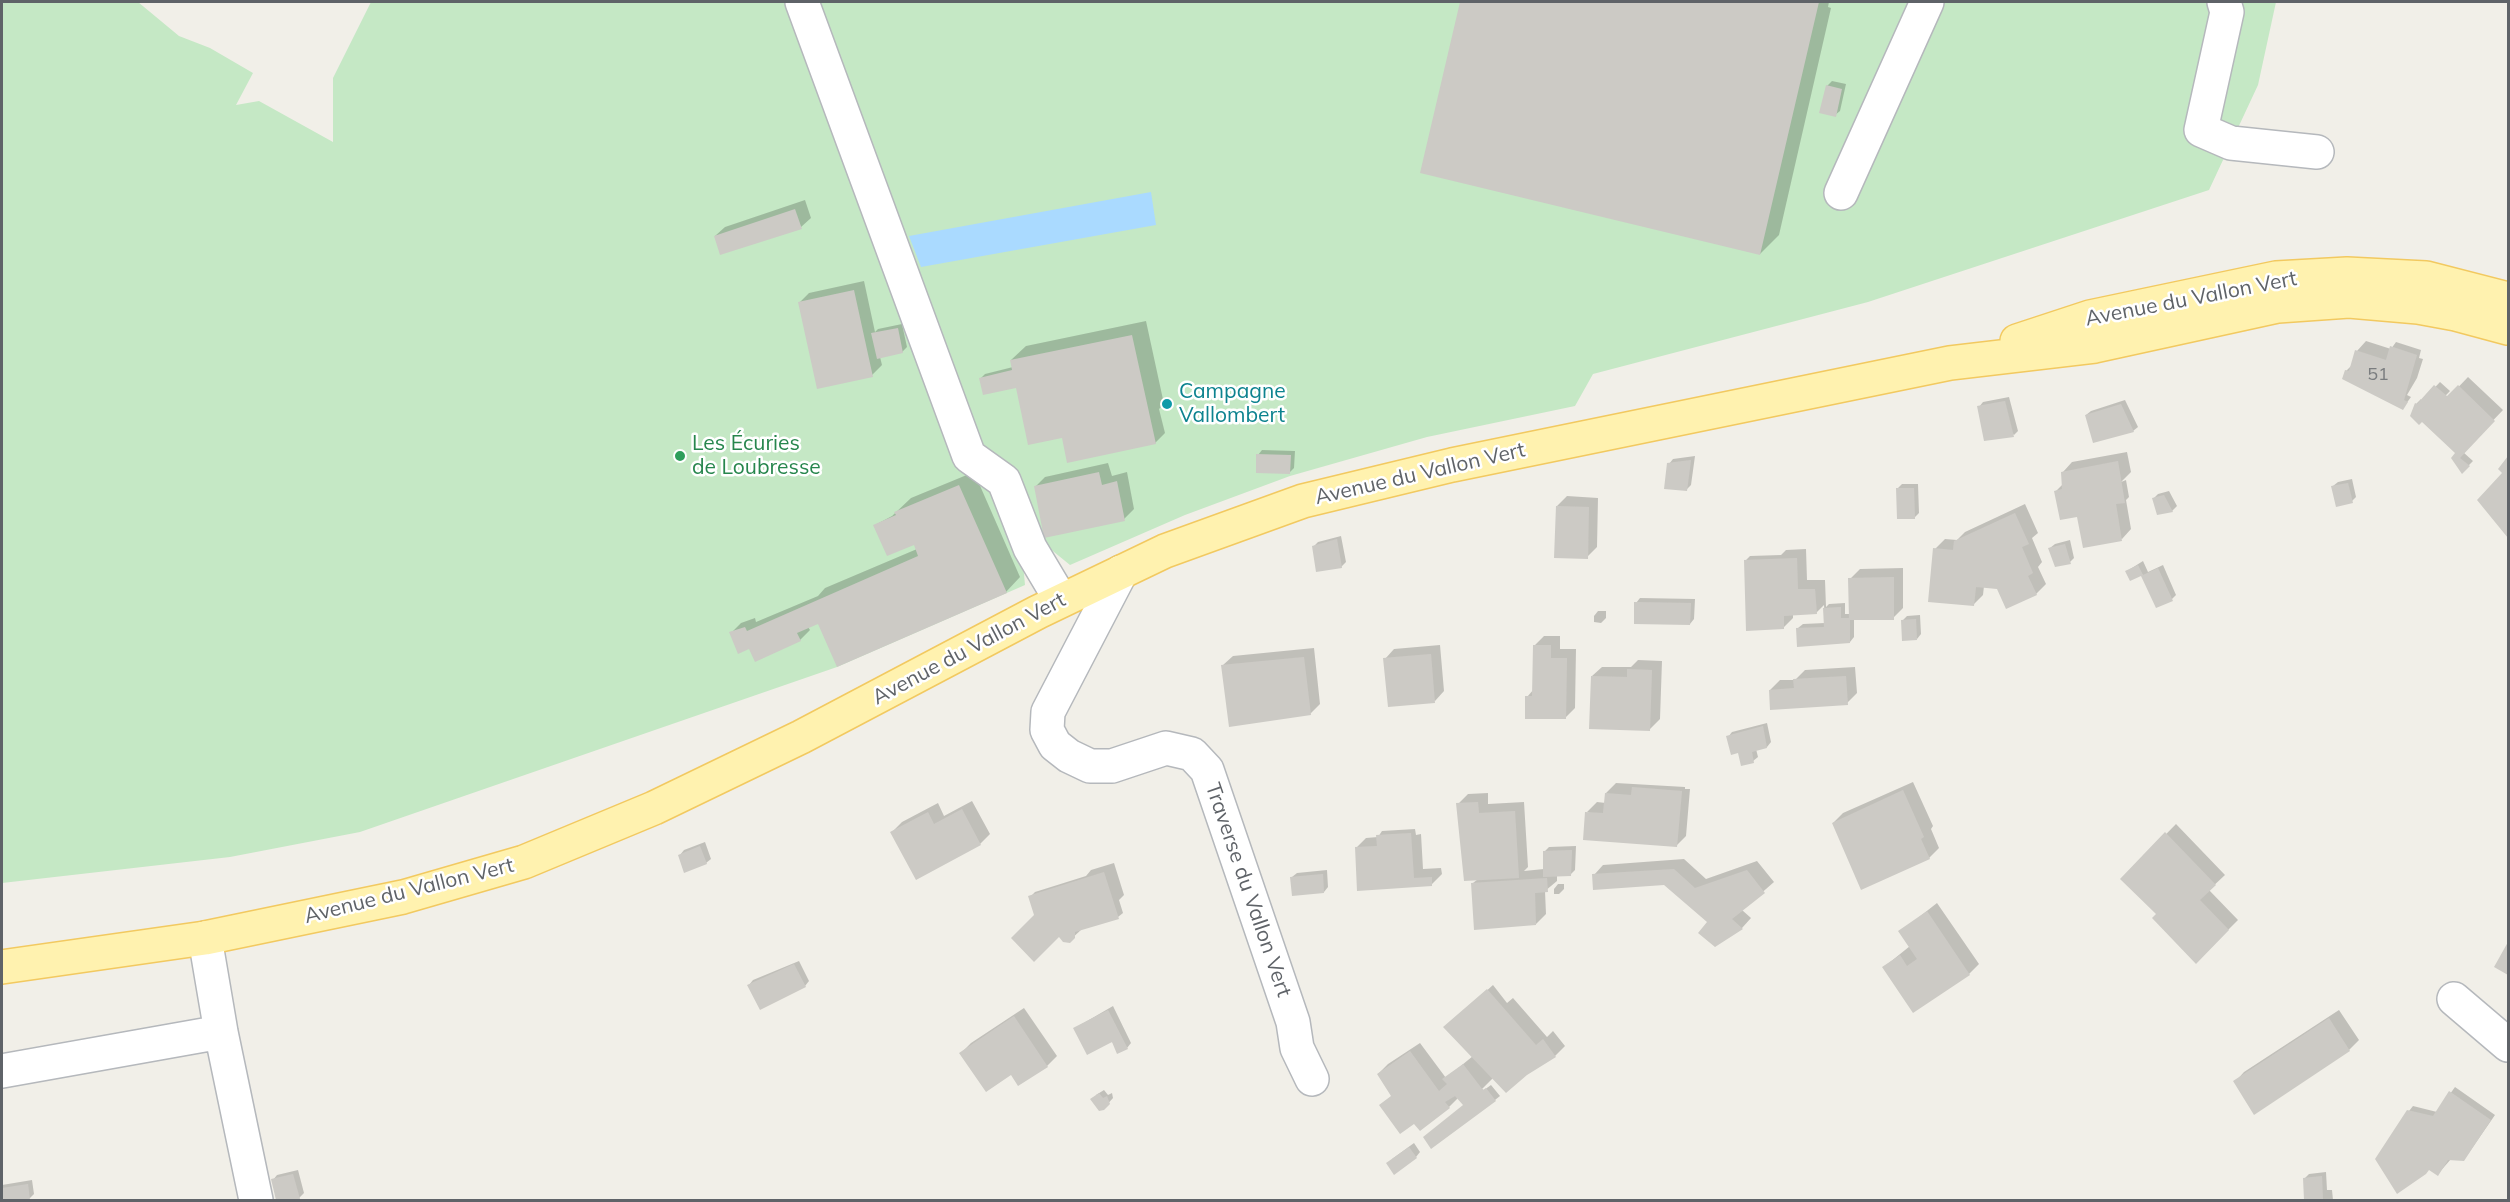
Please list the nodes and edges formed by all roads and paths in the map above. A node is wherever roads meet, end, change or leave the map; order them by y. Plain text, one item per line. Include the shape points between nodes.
1 (802, 2) edge
2 (1927, 2) edge
3 (2224, 2) edge
4 (2317, 152) dead end
5 (1841, 193) dead end
6 (2508, 299) edge
7 (2508, 328) edge
8 (1950, 363) junction
9 (1121, 572) junction
10 (1061, 600) junction
11 (205, 938) junction
12 (2, 967) edge
13 (2454, 999) dead end
14 (221, 1032) junction
15 (2508, 1045) edge
16 (2, 1071) edge
17 (1312, 1079) dead end
18 (256, 1200) edge

1 - 10 street via 969,456 1004,481 1030,548
2 - 5 street
3 - 4 street via 2227,12 2201,130 2231,142
6 - 8 main road, Avenue du Vallon Vert via 2426,278 2347,273 2276,278 2090,317
7 - 8 main road, Avenue du Vallon Vert via 2418,307 2349,301 2314,303 2278,306 2095,346
8 - 9 main road, Avenue du Vallon Vert via 1452,465 1303,501 1165,551
9 - 10 main road, Avenue du Vallon Vert
9 - 17 street, Traverse du Vallon Vert via 1048,712 1047,730 1055,745 1089,766 1112,766 1166,748 1192,754 1207,770 1293,1022 1296,1048
10 - 11 main road, Avenue du Vallon Vert via 801,737 654,808 524,862 403,897
11 - 12 main road, Avenue du Vallon Vert
11 - 14 street
13 - 15 street
14 - 16 street
14 - 18 street

